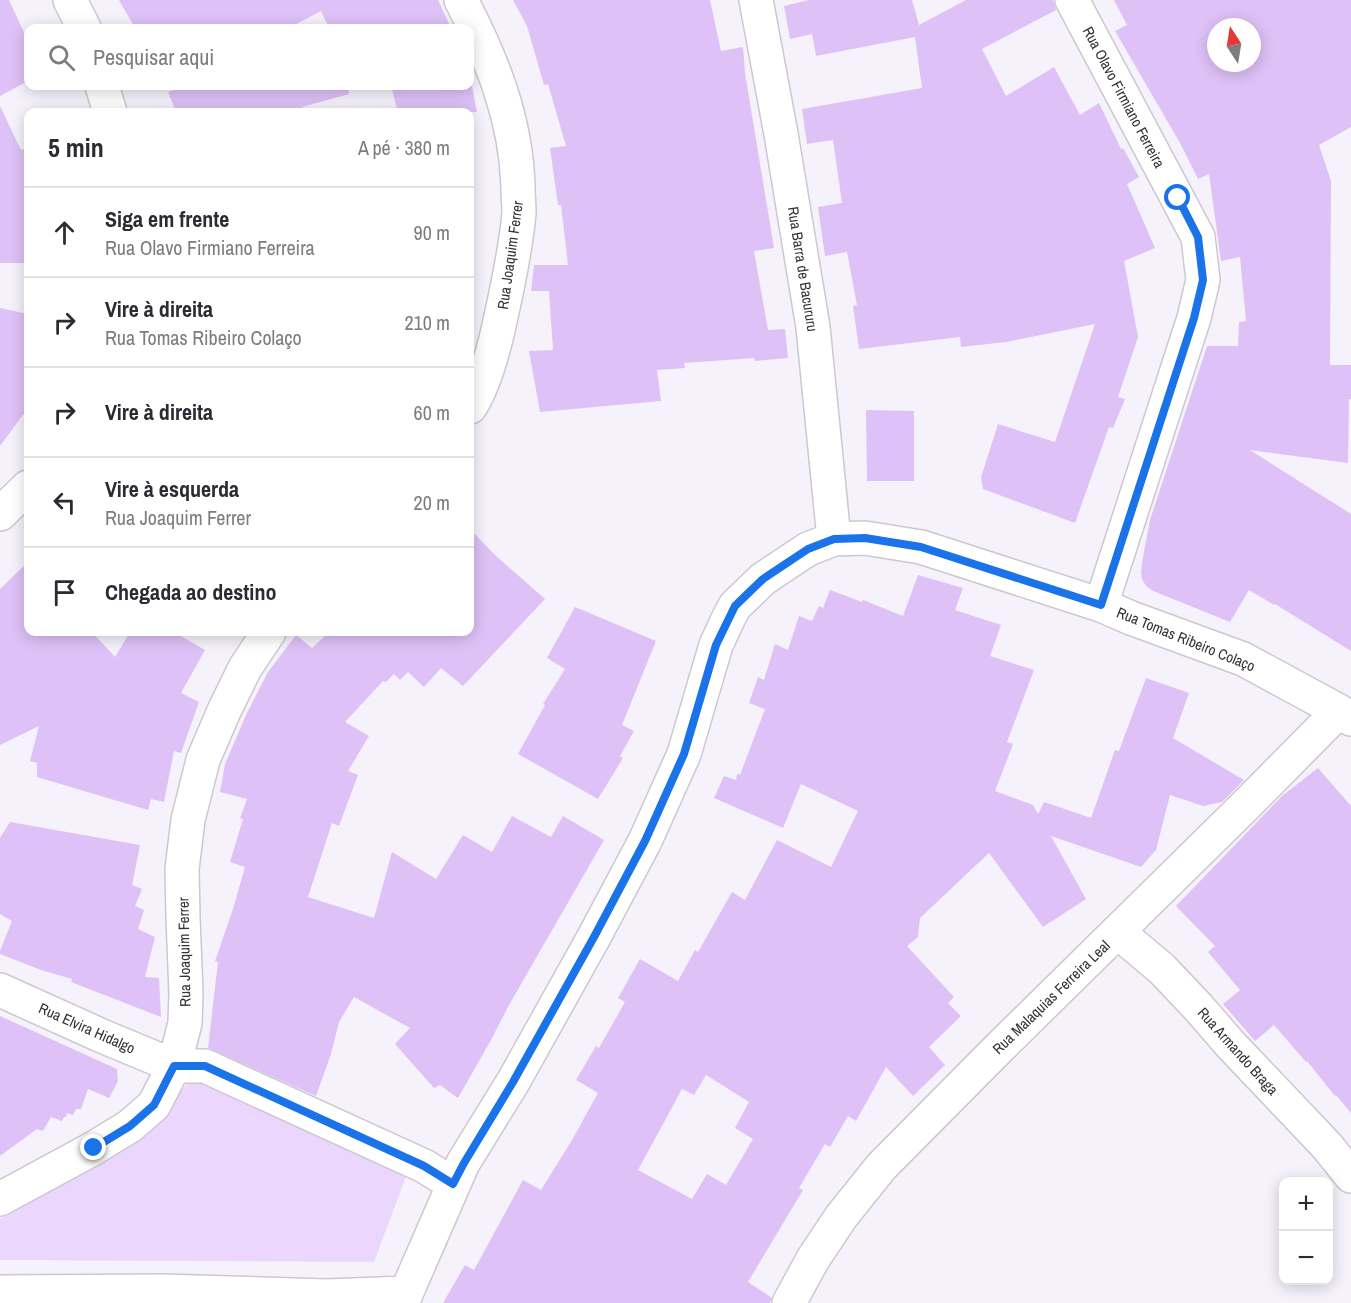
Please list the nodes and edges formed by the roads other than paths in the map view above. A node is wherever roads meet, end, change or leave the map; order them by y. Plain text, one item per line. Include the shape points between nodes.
1 (70, 0) edge
2 (461, 0) edge
3 (756, 0) edge
4 (1072, 0) edge
5 (82, 24) edge
6 (473, 24) edge
7 (474, 25) edge
8 (103, 90) edge
9 (109, 108) edge
10 (474, 400) edge
11 (24, 491) edge
12 (0, 514) edge
13 (834, 539) junction
14 (1101, 605) junction
15 (266, 636) edge
16 (1345, 715) edge
17 (1118, 932) junction
18 (0, 990) edge
19 (174, 1066) junction
20 (1351, 1176) edge
21 (453, 1184) junction
22 (0, 1199) edge
23 (0, 1292) edge
24 (403, 1298) edge
25 (789, 1303) edge

1 - 5 street
2 - 6 street, Rua Joaquim Ferrer
3 - 13 street, Rua Barra de Bacururu via 813,327
4 - 14 street, Rua Olavo Firmiano Ferreira via 1198,237 1203,280
7 - 10 street, Rua Joaquim Ferrer via 506,103 517,160 519,212 496,341
8 - 9 street
11 - 12 street
13 - 14 street, Rua Tomas Ribeiro Colaço via 865,538 921,547
13 - 21 street, Rua Tomas Ribeiro Colaço via 808,549 763,579 735,606 716,645 684,754 645,841
14 - 16 street, Rua Tomas Ribeiro Colaço via 1243,659
15 - 19 street, Rua Joaquim Ferrer via 245,668 203,760 188,820 182,869 185,1023
16 - 17 street, Rua Malaquias Ferreira Leal via 1246,805
17 - 20 street, Rua Armando Braga via 1162,969
17 - 25 street, Rua Malaquias Ferreira Leal via 881,1167 841,1217
18 - 19 street, Rua Elvira Hidalgo
19 - 21 street via 205,1066 424,1166
19 - 22 street, Rua Joaquim Ferrer via 154,1105 130,1126
21 - 24 street, Rua Tomas Ribeiro Colaço
23 - 24 street, Rua Tomas Ribeiro Colaço via 163,1291

